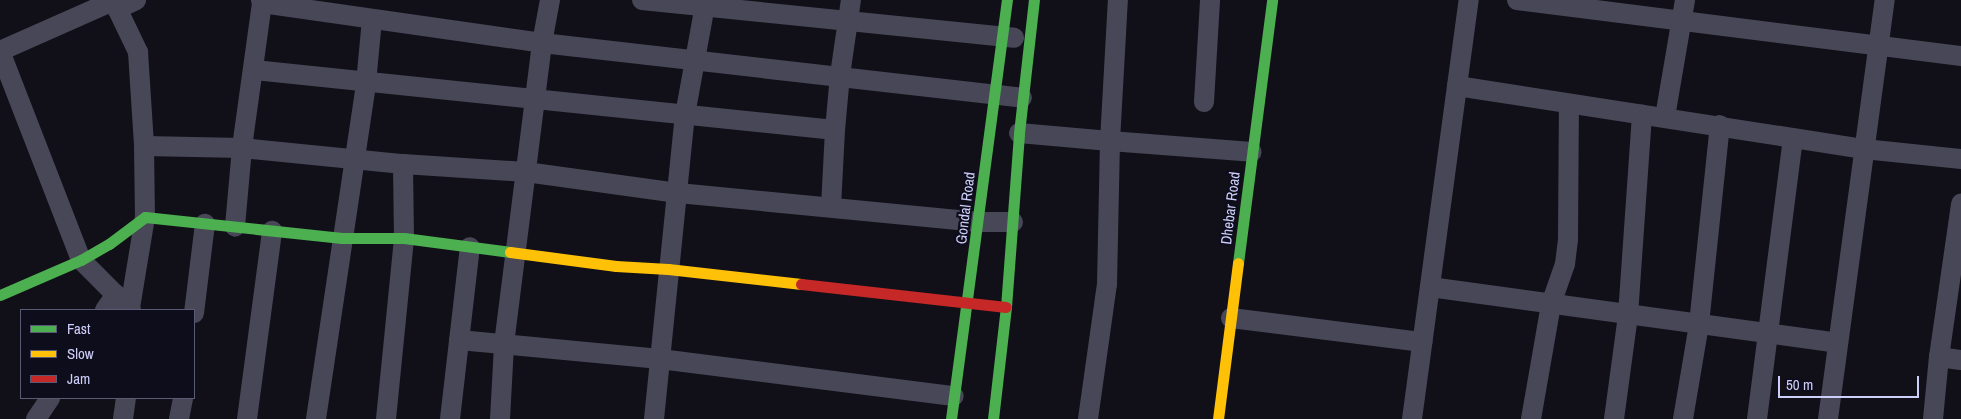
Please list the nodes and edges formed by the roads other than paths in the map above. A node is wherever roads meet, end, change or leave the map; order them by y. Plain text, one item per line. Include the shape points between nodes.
1 (136, 0) edge
2 (550, 0) edge
3 (642, 0) edge
4 (851, 0) edge
5 (1006, 0) edge
6 (1034, 0) edge
7 (1118, 0) edge
8 (1210, 0) edge
9 (1272, 0) edge
10 (1469, 0) edge
11 (1517, 0) edge
12 (1685, 0) edge
13 (1885, 0) edge
14 (262, 1) edge
15 (705, 2) edge
16 (114, 3) edge
17 (1580, 4) edge
18 (372, 19) junction
19 (849, 20) junction
20 (1682, 20) junction
21 (1001, 37) junction
22 (1029, 39) junction
23 (542, 42) junction
24 (1880, 47) junction
25 (0, 51) edge
26 (1961, 56) edge
27 (695, 59) junction
28 (254, 70) junction
29 (840, 75) junction
30 (366, 83) junction
31 (1457, 86) junction
32 (994, 96) junction
33 (1022, 98) junction
34 (536, 101) junction
35 (1204, 102) dead end
36 (1569, 104) junction
37 (1642, 114) junction
38 (685, 115) junction
39 (1665, 117) junction
40 (1720, 125) junction
41 (835, 130) junction
42 (1019, 133) junction
43 (1793, 138) junction
44 (1110, 141) junction
45 (144, 146) junction
46 (242, 148) junction
47 (1864, 149) junction
48 (1252, 152) junction
49 (355, 159) junction
50 (1961, 159) edge
51 (404, 164) junction
52 (526, 172) junction
53 (678, 193) junction
54 (1961, 204) edge
55 (831, 207) junction
56 (145, 217) junction
57 (978, 222) junction
58 (1014, 222) junction
59 (205, 224) junction
60 (235, 227) junction
61 (272, 231) junction
62 (342, 238) junction
63 (404, 238) junction
64 (470, 247) junction
65 (517, 254) junction
66 (81, 260) junction
67 (668, 269) junction
68 (1430, 287) junction
69 (0, 295) edge
70 (111, 302) edge
71 (967, 304) junction
72 (1551, 304) junction
73 (1006, 307) junction
74 (131, 309) edge
75 (195, 309) edge
76 (1628, 315) junction
77 (1231, 318) junction
78 (1699, 324) junction
79 (1770, 334) junction
80 (459, 340) junction
81 (1422, 342) junction
82 (1837, 343) junction
83 (504, 344) junction
84 (1939, 357) junction
85 (660, 359) junction
86 (1961, 360) edge
87 (954, 396) junction
88 (49, 399) edge
89 (126, 399) edge
90 (182, 399) edge
91 (36, 419) edge
92 (123, 419) edge
93 (180, 419) edge
94 (247, 419) edge
95 (316, 419) edge
96 (386, 419) edge
97 (450, 419) edge
98 (500, 419) edge
99 (654, 419) edge
100 (951, 419) edge
101 (993, 419) edge
102 (1088, 419) edge
103 (1218, 419) edge
104 (1412, 419) edge
105 (1532, 419) edge
106 (1614, 419) edge
107 (1683, 419) edge
108 (1757, 419) edge
109 (1828, 419) edge
110 (1933, 419) edge

1 - 16 street
2 - 23 street
3 - 15 street
4 - 19 street
5 - 21 street, Gondal Road
6 - 22 street
7 - 44 street
8 - 35 street
9 - 48 street, Dhebar Road
10 - 31 street
11 - 17 street
12 - 20 street
13 - 24 street
14 - 18 street
14 - 28 street
15 - 19 street
15 - 27 street
16 - 25 street
16 - 45 street via 138,52
17 - 20 street
18 - 23 street
18 - 30 street
19 - 21 street
19 - 29 street
20 - 24 street
20 - 39 street
21 - 22 street
21 - 32 street, Gondal Road
22 - 33 street
23 - 27 street
23 - 34 street
24 - 26 street
24 - 47 street
25 - 66 street
27 - 29 street
27 - 38 street
28 - 30 street
28 - 46 street
29 - 32 street
29 - 41 street
30 - 34 street
30 - 49 street
31 - 36 street
31 - 68 street
32 - 33 street
32 - 57 street, Gondal Road
33 - 42 street
34 - 38 street
34 - 52 street
36 - 37 street
36 - 72 street via 1568,239 1565,264
37 - 39 street
37 - 76 street
38 - 41 street
38 - 53 street
39 - 40 street
40 - 43 street
40 - 78 street
41 - 55 street
42 - 44 street
42 - 58 street
43 - 47 street
43 - 79 street
44 - 48 street
44 - 102 street via 1107,284
45 - 46 street
45 - 56 street
46 - 49 street
46 - 60 street
47 - 50 street
47 - 82 street
48 - 77 street, Dhebar Road
49 - 51 street
49 - 62 street
51 - 52 street
51 - 63 street
52 - 53 street
52 - 65 street
53 - 55 street
53 - 67 street
54 - 84 street
55 - 57 street
56 - 59 street
56 - 66 street
56 - 74 street
57 - 58 street
57 - 71 street, Gondal Road
58 - 73 street
59 - 60 street
59 - 75 street
60 - 61 street
61 - 62 street
61 - 94 street
62 - 63 street
62 - 95 street
63 - 64 street
63 - 96 street
64 - 65 street
64 - 80 street
65 - 67 street
65 - 83 street
66 - 69 street
66 - 70 street
67 - 71 street
67 - 85 street
68 - 72 street
68 - 81 street
70 - 74 street
71 - 73 street
71 - 87 street, Gondal Road
72 - 76 street
72 - 105 street
73 - 101 street
76 - 78 street
76 - 106 street
77 - 81 street
77 - 103 street, Dhebar Road
78 - 79 street
78 - 107 street
79 - 82 street
79 - 108 street
80 - 83 street
80 - 97 street
81 - 104 street
82 - 109 street
83 - 85 street
83 - 98 street
84 - 86 street
84 - 110 street
85 - 87 street
85 - 99 street
87 - 100 street, Gondal Road
88 - 91 street
89 - 92 street
90 - 93 street

